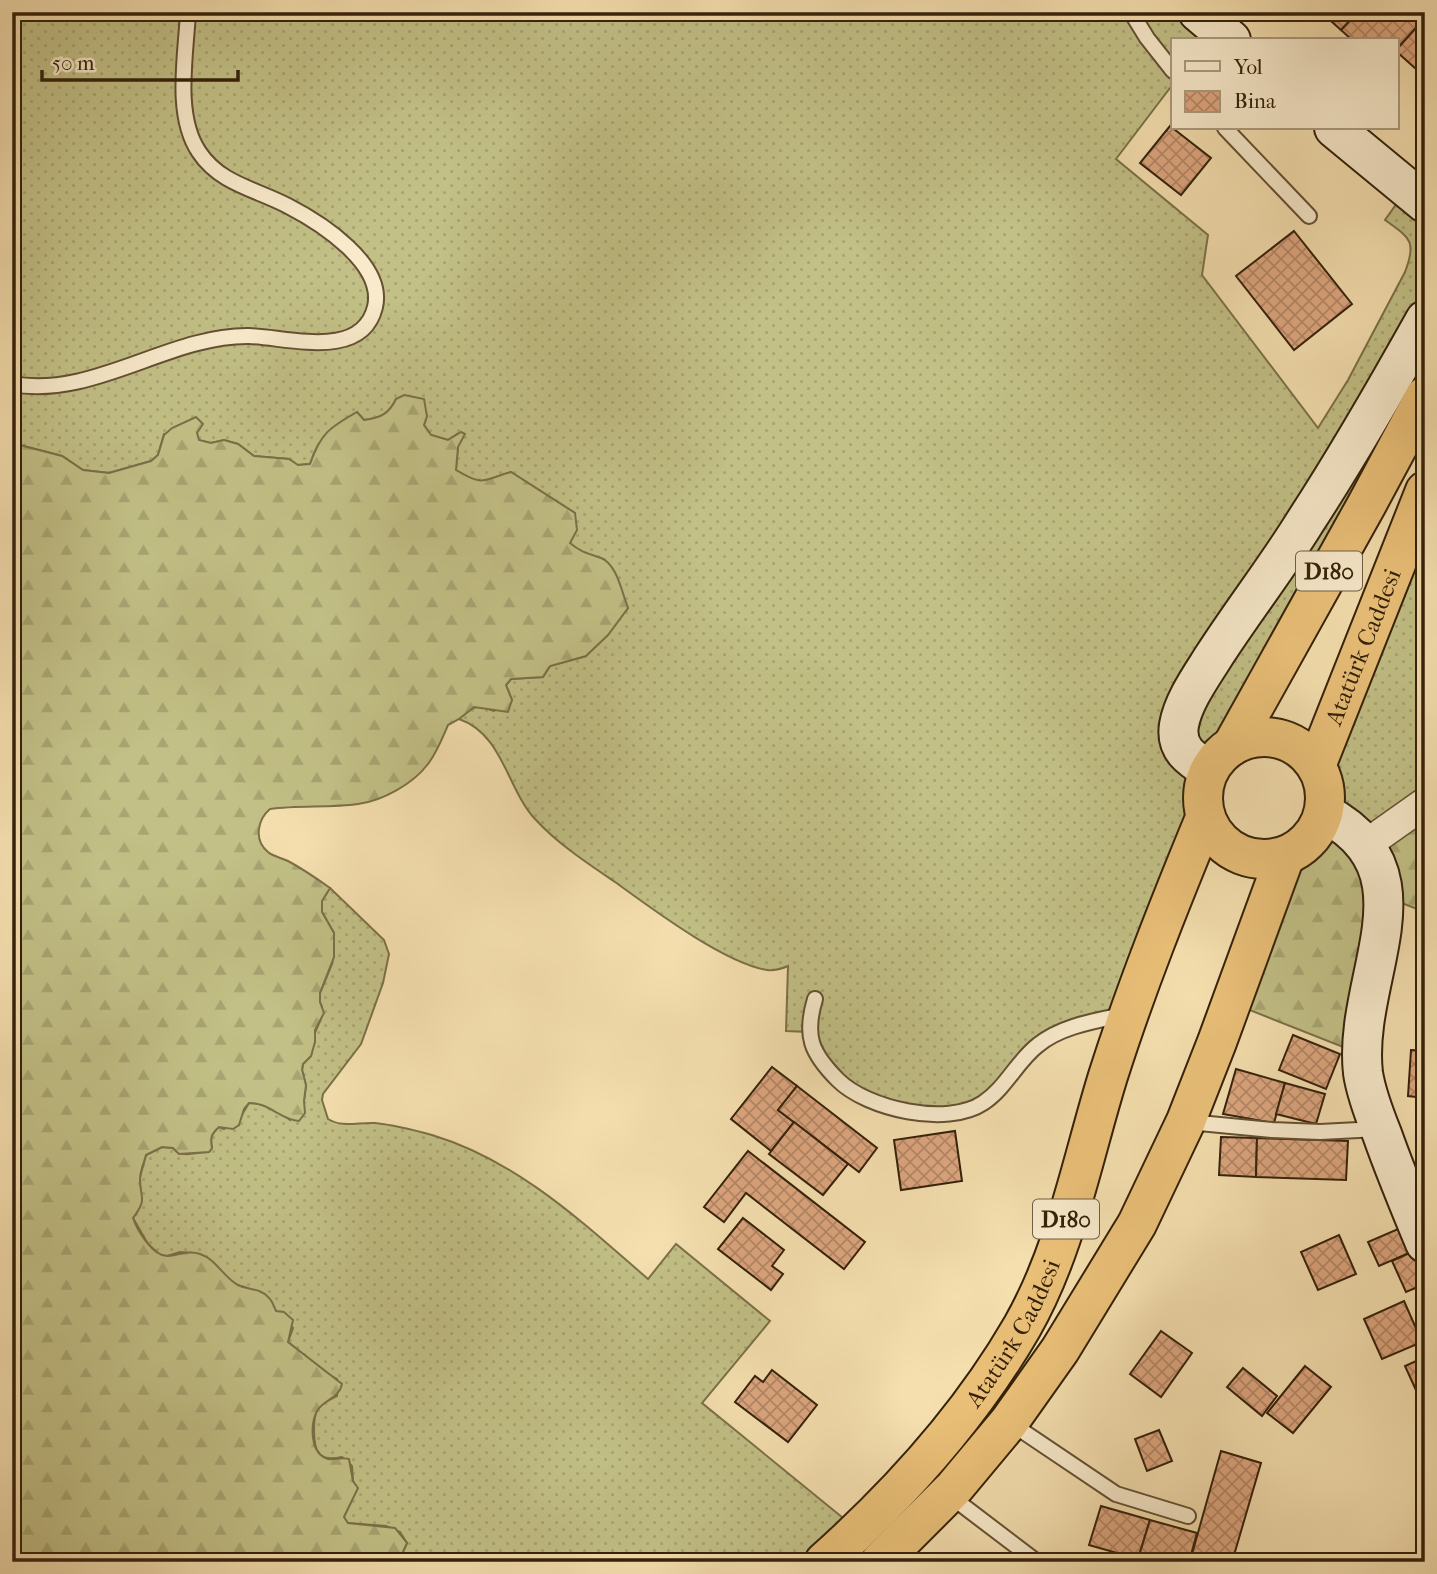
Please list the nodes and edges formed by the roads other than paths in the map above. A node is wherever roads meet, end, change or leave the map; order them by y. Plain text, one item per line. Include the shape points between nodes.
1 (188, 12) edge
2 (1131, 12) edge
3 (1198, 12) edge
4 (1229, 38) edge
5 (1171, 68) edge
6 (1227, 130) edge
7 (1336, 130) edge
8 (1425, 204) edge
9 (1309, 216) dead end
10 (1425, 320) edge
11 (12, 384) edge
12 (1425, 396) edge
13 (1425, 491) edge
14 (1220, 758) junction
15 (1316, 766) junction
16 (1425, 803) edge
17 (1324, 813) junction
18 (1205, 818) junction
19 (1367, 844) junction
20 (1285, 856) junction
21 (815, 999) dead end
22 (1128, 1014) junction
23 (1186, 1121) junction
24 (1380, 1129) junction
25 (1425, 1243) edge
26 (1009, 1422) junction
27 (948, 1494) junction
28 (1188, 1516) dead end
29 (824, 1562) edge
30 (880, 1562) edge
31 (1037, 1562) edge

1 - 11 lane via 183,109 198,151 227,180 316,223 362,261 375,283 373,317 362,330 337,342 233,336 196,343 89,379
2 - 5 lane
3 - 4 street
6 - 9 lane
7 - 8 street
10 - 14 street via 1304,524 1226,637 1188,702 1179,726 1182,749 1189,758
12 - 14 highway, Atatürk Caddesi / D180
13 - 15 highway, Atatürk Caddesi / D180
14 - 15 highway, Atatürk Caddesi via 1246,739 1262,736 1300,748
14 - 18 highway, Atatürk Caddesi via 1203,790
15 - 17 highway via 1325,789
16 - 19 street
17 - 19 street
17 - 20 highway via 1314,835
18 - 20 highway via 1219,840 1238,854 1261,860
18 - 22 highway, Atatürk Caddesi / D180
19 - 24 street via 1382,874 1385,897 1362,1045 1363,1075
20 - 23 highway, Atatürk Caddesi / D180
21 - 22 lane via 810,1041 823,1065 844,1087 877,1104 915,1113 955,1114 982,1104 1038,1045 1092,1021
22 - 29 highway, Atatürk Caddesi / D180 via 1075,1194 1050,1267 1022,1326 977,1398 927,1460
23 - 24 lane via 1320,1132
23 - 26 highway, Atatürk Caddesi / D180 via 1138,1224
24 - 25 street
26 - 27 highway, Atatürk Caddesi / D180
26 - 28 lane via 1116,1494
27 - 30 highway, Atatürk Caddesi / D180
27 - 31 lane

